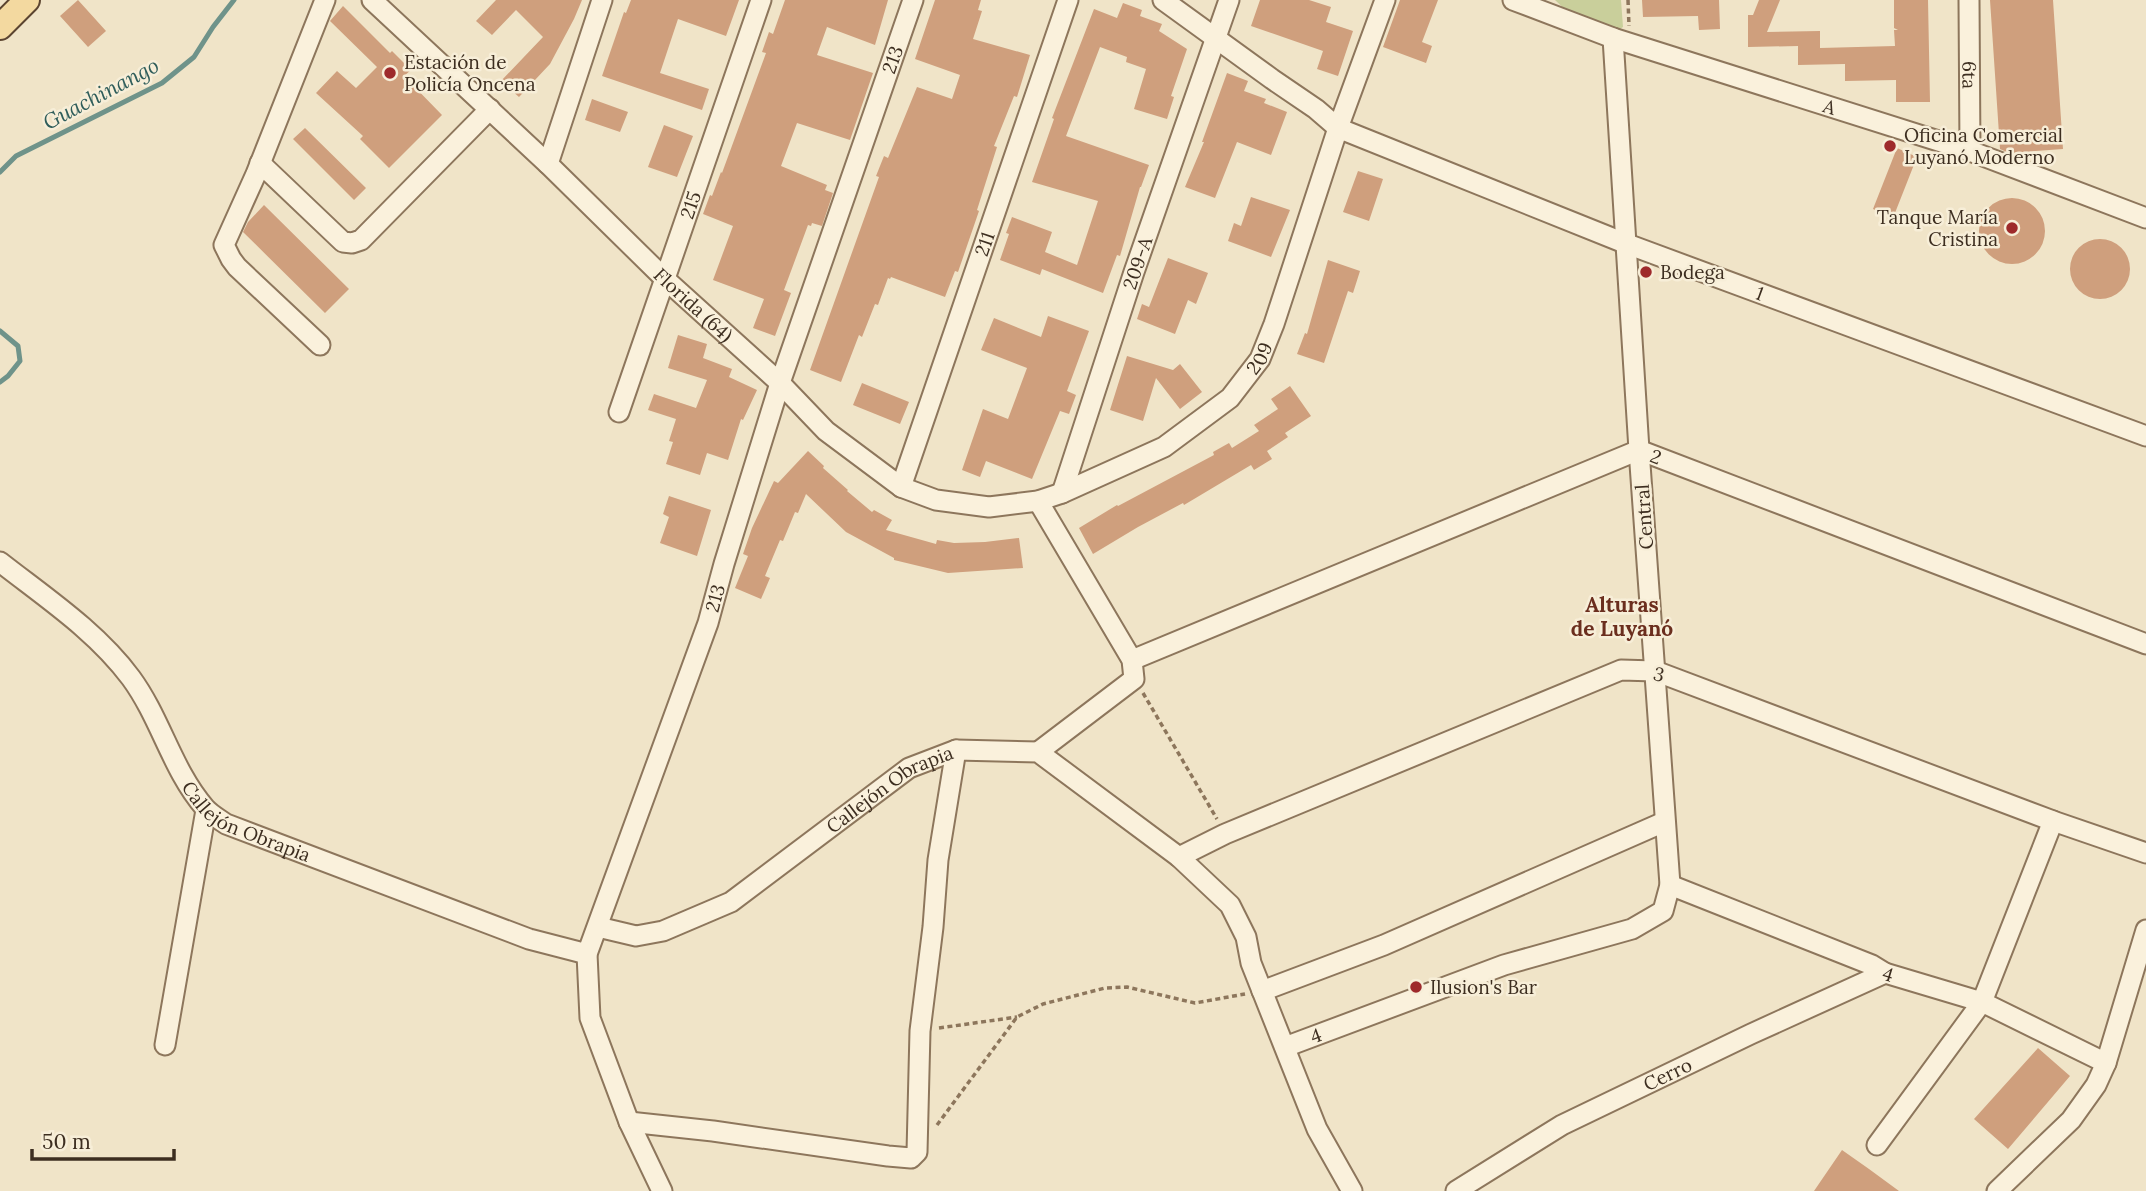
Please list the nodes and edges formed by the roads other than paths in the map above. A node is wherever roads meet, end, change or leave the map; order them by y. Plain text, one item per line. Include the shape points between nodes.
1 (27, 0) edge
2 (325, 0) edge
3 (372, 0) edge
4 (602, 0) edge
5 (761, 0) edge
6 (913, 0) edge
7 (1068, 0) edge
8 (1163, 0) edge
9 (1229, 0) edge
10 (1385, 0) edge
11 (1513, 0) edge
12 (1969, 0) edge
13 (1538, 4) edge
14 (0, 27) edge
15 (1216, 37) junction
16 (1613, 38) junction
17 (490, 108) junction
18 (1338, 128) junction
19 (1970, 151) junction
20 (260, 163) junction
21 (548, 164) junction
22 (2146, 218) edge
23 (1627, 244) junction
24 (666, 280) junction
25 (320, 345) dead end
26 (780, 383) junction
27 (619, 412) dead end
28 (2146, 436) edge
29 (1639, 450) junction
30 (901, 487) junction
31 (1062, 493) junction
32 (1038, 501) junction
33 (0, 562) edge
34 (2146, 644) edge
35 (1133, 670) junction
36 (1655, 671) junction
37 (956, 750) junction
38 (1038, 752) junction
39 (206, 810) junction
40 (2053, 821) junction
41 (1664, 822) junction
42 (2146, 853) edge
43 (1179, 857) junction
44 (1670, 885) junction
45 (1663, 911) joint
46 (598, 927) junction
47 (2146, 930) edge
48 (587, 954) junction
49 (1885, 973) junction
50 (1262, 990) junction
51 (1982, 1002) junction
52 (165, 1045) dead end
53 (1285, 1047) junction
54 (2106, 1063) junction
55 (629, 1122) junction
56 (1877, 1145) dead end
57 (662, 1191) edge
58 (1352, 1191) edge
59 (1456, 1191) edge
60 (1997, 1191) edge

1 - 14 main road
2 - 20 street
3 - 17 street, Florida (64)
4 - 21 street
5 - 24 street, 215
6 - 26 street, 213
7 - 30 street, 211
8 - 15 street, 1
9 - 15 street
10 - 18 street, 209
11 - 13 street, A
12 - 19 street, 6ta
13 - 16 street, A
15 - 18 street, 1
15 - 31 street, 209-A
16 - 19 street, A
16 - 23 street, Central
17 - 20 street via 361,240 352,243 343,242
17 - 21 street, Florida (64)
18 - 23 street, 1
18 - 31 street, 209 via 1274,324 1260,359 1245,379 1230,398 1164,447
19 - 22 street, A
20 - 25 street via 224,245 237,267
21 - 24 street, Florida (64)
23 - 28 street, 1
23 - 29 street, Central
24 - 26 street, Florida (64)
24 - 27 street, 215
26 - 30 street, Florida (64) via 826,431
26 - 46 street, 213 via 708,623
29 - 34 street, 2
29 - 35 street, 2
29 - 36 street, Central
30 - 32 street, Florida (64) via 970,506
31 - 32 street, Florida (64)
32 - 35 street
33 - 39 street, Callejón Obrapia via 93,635 130,676
35 - 38 street, 2
36 - 40 street, 3
36 - 41 street, Central
36 - 43 street, 3 via 1621,670
37 - 38 street, Callejón Obrapia
37 - 46 street, Callejón Obrapia via 909,768 731,902 663,931 636,936
37 - 55 street via 938,860 920,1031 917,1152 911,1158 888,1156
38 - 43 street
39 - 48 street, Callejón Obrapia via 226,824 504,930
39 - 52 street
40 - 42 street, 3
40 - 51 street
41 - 44 street, Central
41 - 50 street via 1384,945
43 - 50 street via 1230,905
44 - 45 street, Central
44 - 49 street, 4
45 - 53 street, 4 via 1632,929 1504,965
46 - 48 street, 213
47 - 54 street
48 - 55 street, 213 via 590,1018
49 - 51 street, 4
49 - 59 street, Cerro via 1562,1125
50 - 53 street
51 - 54 street, 4
51 - 56 street
53 - 58 street via 1317,1129
54 - 60 street via 2096,1086 2071,1120
55 - 57 street, 213

